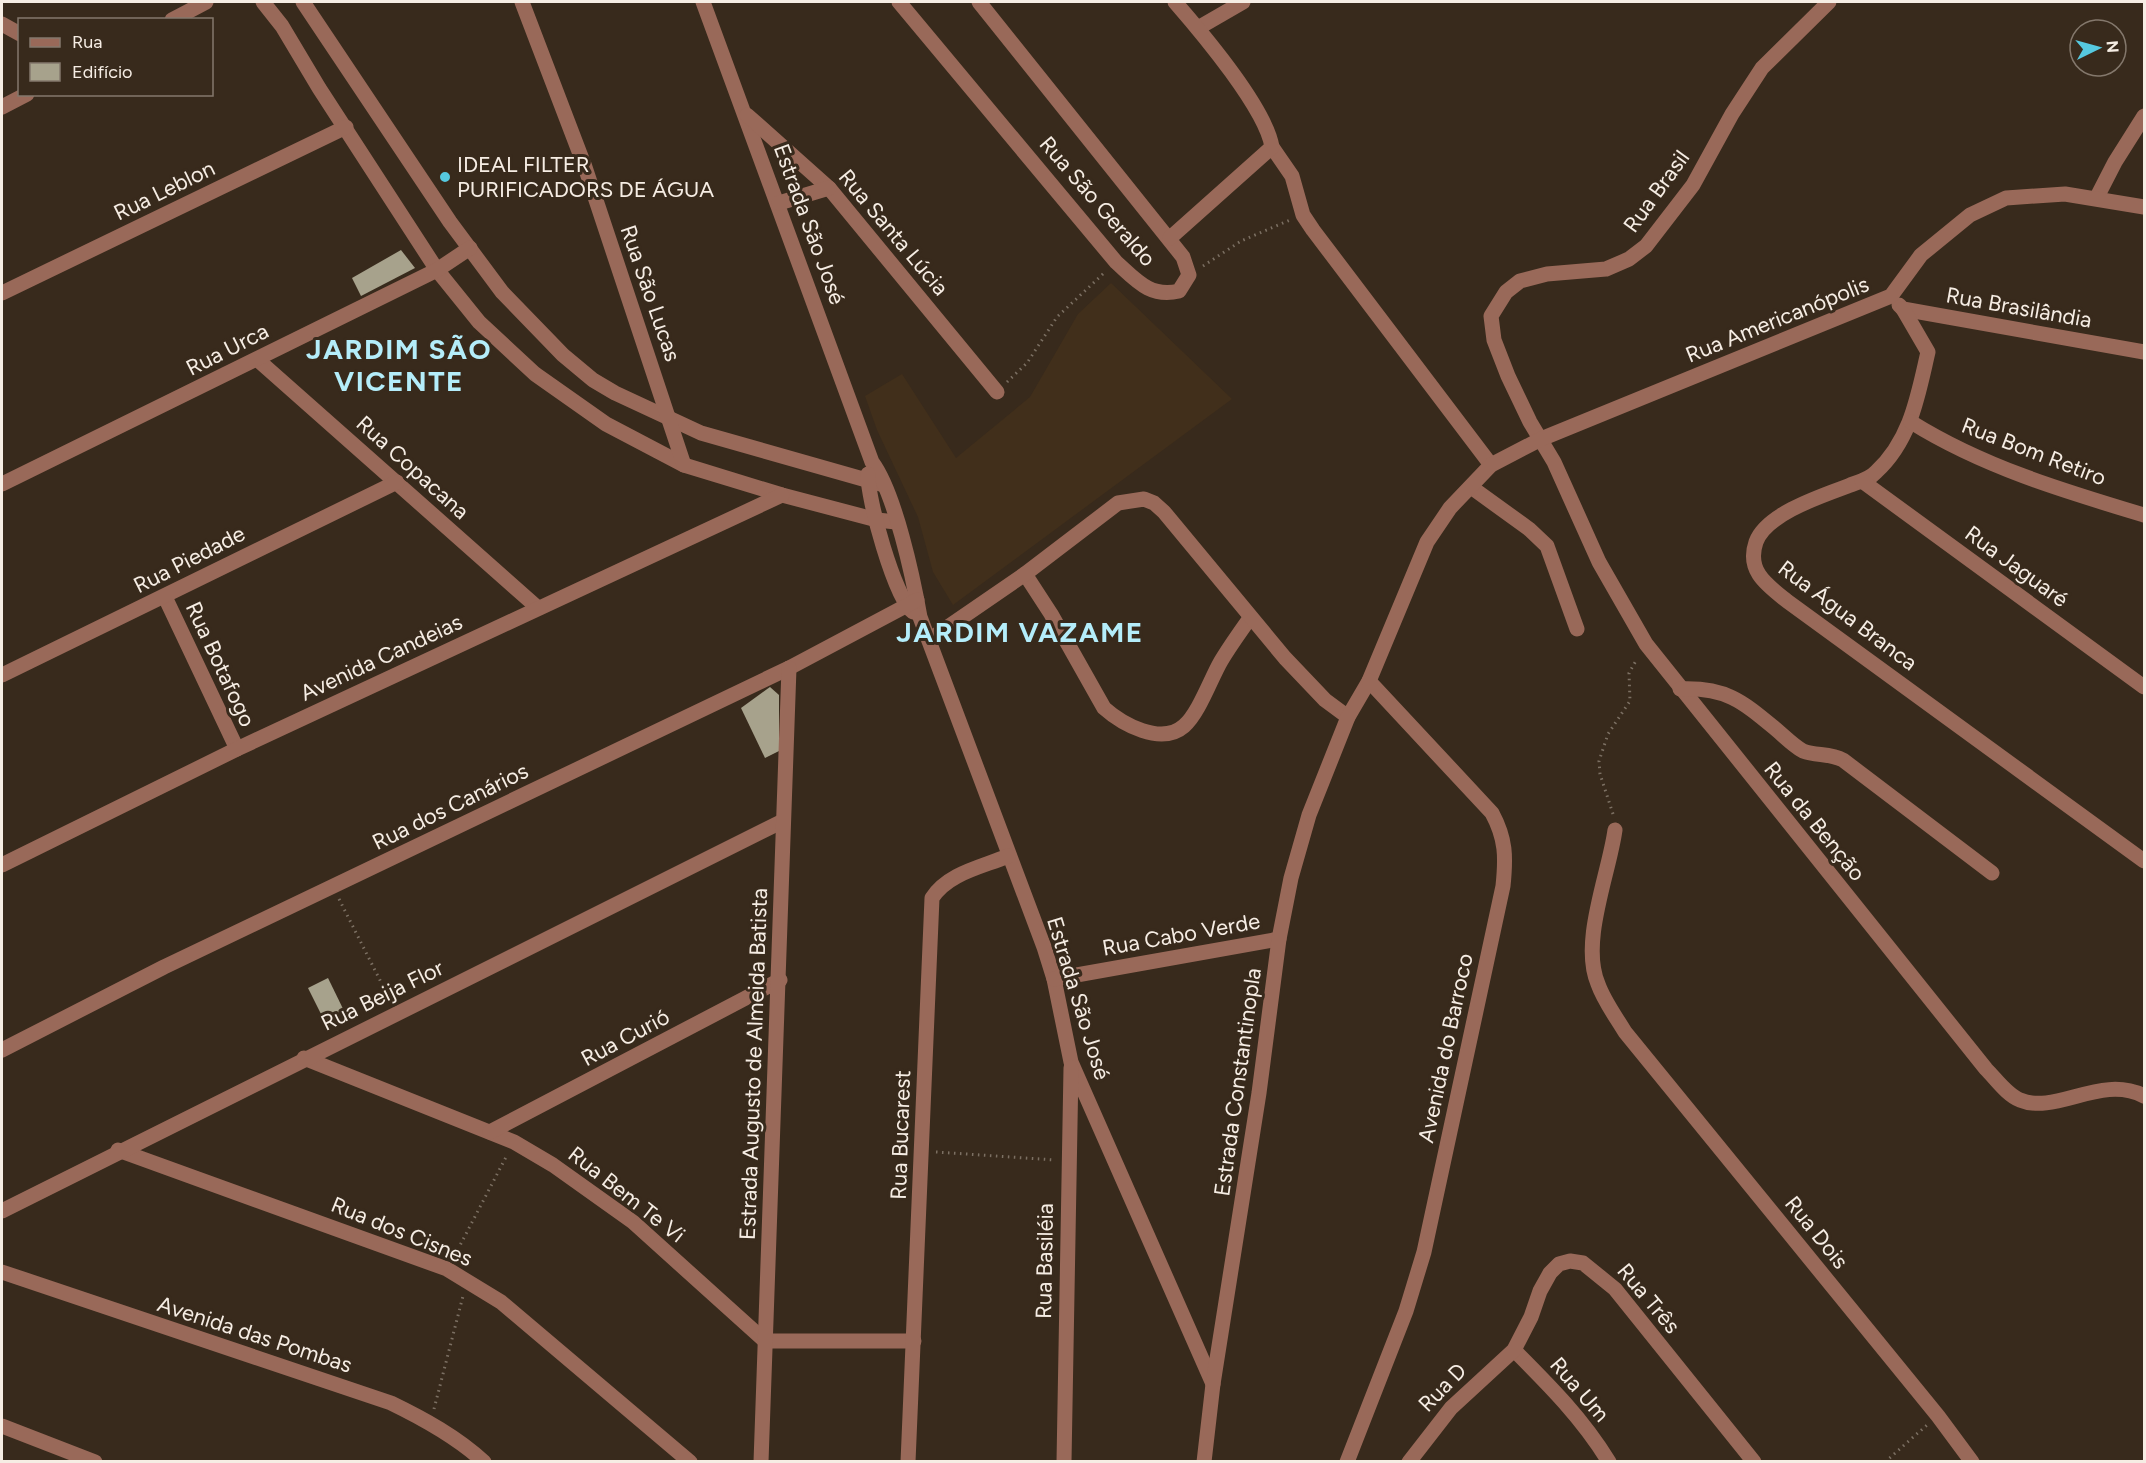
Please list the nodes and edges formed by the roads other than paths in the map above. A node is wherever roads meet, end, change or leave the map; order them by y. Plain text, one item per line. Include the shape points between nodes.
1 (206, 2) edge
2 (263, 2) edge
3 (303, 2) edge
4 (522, 2) edge
5 (703, 2) edge
6 (899, 2) edge
7 (979, 2) edge
8 (1175, 2) edge
9 (1243, 2) edge
10 (1829, 2) edge
11 (176, 18) edge
12 (2, 24) edge
13 (1198, 28) junction
14 (18, 33) edge
15 (23, 96) edge
16 (2, 107) edge
17 (745, 113) junction
18 (2145, 116) edge
19 (346, 128) junction
20 (1272, 147) junction
21 (829, 188) junction
22 (2097, 197) junction
23 (779, 203) junction
24 (2145, 207) edge
25 (1170, 238) junction
26 (470, 248) junction
27 (437, 270) junction
28 (2, 293) edge
29 (1891, 296) junction
30 (1903, 309) junction
31 (2145, 352) edge
32 (258, 360) junction
33 (997, 392) road end
34 (671, 421) junction
35 (1911, 422) junction
36 (1540, 439) junction
37 (872, 462) junction
38 (1494, 463) junction
39 (684, 465) junction
40 (1862, 481) junction
41 (397, 482) junction
42 (868, 482) junction
43 (2, 484) edge
44 (884, 484) junction
45 (1472, 487) junction
46 (782, 495) junction
47 (2145, 515) edge
48 (877, 520) junction
49 (896, 522) junction
50 (1025, 574) junction
51 (165, 597) junction
52 (911, 603) junction
53 (538, 608) junction
54 (1250, 618) junction
55 (1577, 629) dead end
56 (929, 640) junction
57 (789, 668) junction
58 (2, 675) edge
59 (1369, 681) junction
60 (2145, 687) edge
61 (1680, 689) junction
62 (1348, 717) junction
63 (237, 749) junction
64 (783, 821) junction
65 (1615, 830) road end
66 (1008, 856) junction
67 (2145, 861) edge
68 (2, 865) edge
69 (1992, 873) dead end
70 (1280, 939) junction
71 (1054, 979) junction
72 (780, 980) junction
73 (2, 1050) edge
74 (304, 1058) junction
75 (1071, 1062) junction
76 (2145, 1096) edge
77 (490, 1132) junction
78 (118, 1150) junction
79 (2, 1211) edge
80 (2, 1272) edge
81 (765, 1341) junction
82 (914, 1341) junction
83 (1514, 1350) junction
84 (1213, 1383) junction
85 (2, 1426) edge
86 (95, 1461) edge
87 (484, 1461) edge
88 (690, 1461) edge
89 (761, 1461) edge
90 (909, 1461) edge
91 (1064, 1461) edge
92 (1204, 1461) edge
93 (1347, 1461) edge
94 (1409, 1461) edge
95 (1609, 1461) edge
96 (1754, 1461) edge
97 (1972, 1461) edge

1 - 11 street
2 - 19 street
3 - 26 street
4 - 34 street, Rua São Lucas via 585,167
5 - 17 street, Estrada São José
6 - 25 street, Rua São Geraldo via 1116,262 1146,289 1179,291 1189,275 1184,258
7 - 25 street, Rua São Geraldo
8 - 13 street
9 - 13 street
10 - 36 street, Rua Brasil via 1762,68 1693,185 1646,246 1606,269 1547,273 1520,281 1506,292 1491,316 1494,340
12 - 14 street
13 - 20 street via 1264,123
15 - 16 street
17 - 21 street, Rua Santa Lúcia
17 - 23 street, Estrada São José
18 - 22 street
19 - 27 street
19 - 28 street, Rua Leblon
20 - 25 street
20 - 38 street via 1292,176 1303,215
21 - 23 street
21 - 33 street, Rua Santa Lúcia
22 - 24 street, Rua Americanópolis
22 - 29 street, Rua Americanópolis via 2042,194 2006,198 1970,215 1921,255
23 - 37 street, Estrada São José
26 - 27 street, Rua Urca
26 - 34 street via 502,292 563,356 593,380
27 - 32 street, Rua Urca
27 - 39 street via 479,322 535,374 606,424
29 - 30 street
29 - 36 street, Rua Americanópolis
30 - 31 street, Rua Brasilândia
30 - 35 street, Rua Água Branca via 1928,352
32 - 41 street, Rua Copacana
32 - 43 street, Rua Urca
34 - 39 street, Rua São Lucas
34 - 42 street via 733,444
35 - 40 street, Rua Água Branca via 1884,463
35 - 47 street, Rua Bom Retiro via 1965,453 2025,477
36 - 38 street
36 - 61 street, Rua da Benção via 1599,562 1646,644
37 - 42 street, Estrada São José
37 - 44 street, Estrada São José
38 - 45 street
39 - 46 street
40 - 60 street, Rua Jaguaré
40 - 67 street, Rua Água Branca via 1786,512 1766,527 1753,552 1758,576
41 - 51 street, Rua Piedade
41 - 53 street, Rua Copacana
42 - 44 street
42 - 48 street, Estrada São José
44 - 49 street, Estrada São José
45 - 55 street via 1547,546
45 - 59 street via 1450,508 1427,542
46 - 48 street
46 - 53 street, Avenida Candeias
48 - 49 street
48 - 52 street, Estrada São José
49 - 52 street, Estrada São José
50 - 54 street via 1118,503 1135,499 1154,503
50 - 54 street via 1104,708 1140,730 1172,732 1184,726
50 - 56 street
51 - 58 street, Rua Piedade
51 - 63 street, Rua Botafogo
52 - 56 street, Estrada São José
52 - 57 street, Rua dos Canários
53 - 63 street, Avenida Candeias
54 - 62 street via 1325,700
56 - 66 street, Estrada São José
57 - 64 street, Estrada Augusto de Almeida Batista
57 - 73 street, Rua dos Canários via 124,987
59 - 62 street
59 - 93 street, Avenida do Barroco via 1492,813 1503,833 1506,860 1424,1252 1406,1311
61 - 69 street via 1706,688 1727,693 1804,751 1843,760
61 - 76 street, Rua da Benção via 2005,1089 2019,1100 2041,1104 2094,1091 2119,1090
62 - 70 street, Estrada Constantinopla via 1309,815 1291,878
63 - 68 street, Avenida Candeias
64 - 72 street, Estrada Augusto de Almeida Batista
64 - 74 street, Rua Beija Flor
65 - 97 street, Rua Dois via 1594,936 1592,964 1597,983 1625,1032
66 - 71 street, Estrada São José
66 - 82 street, Rua Bucarest via 942,884 932,898
70 - 71 street, Rua Cabo Verde
70 - 84 street, Estrada Constantinopla
71 - 75 street, Estrada São José
72 - 77 street, Rua Curió
72 - 81 street, Estrada Augusto de Almeida Batista
74 - 77 street, Rua Bem Te Vi
74 - 78 street, Rua Beija Flor
75 - 84 street, Estrada São José
75 - 91 street, Rua Basiléia
77 - 81 street, Rua Bem Te Vi via 514,1142 594,1191
78 - 79 street, Rua Beija Flor
78 - 88 street, Rua dos Cisnes via 468,1280 501,1302
80 - 87 street, Avenida das Pombas via 381,1400 430,1424
81 - 82 street
81 - 89 street, Estrada Augusto de Almeida Batista
82 - 90 street, Rua Bucarest
83 - 94 street, Rua D via 1451,1408
83 - 95 street, Rua Um via 1561,1397
83 - 96 street, Rua Três via 1550,1273 1559,1264 1583,1263 1615,1289
84 - 92 street, Estrada Constantinopla
85 - 86 street

